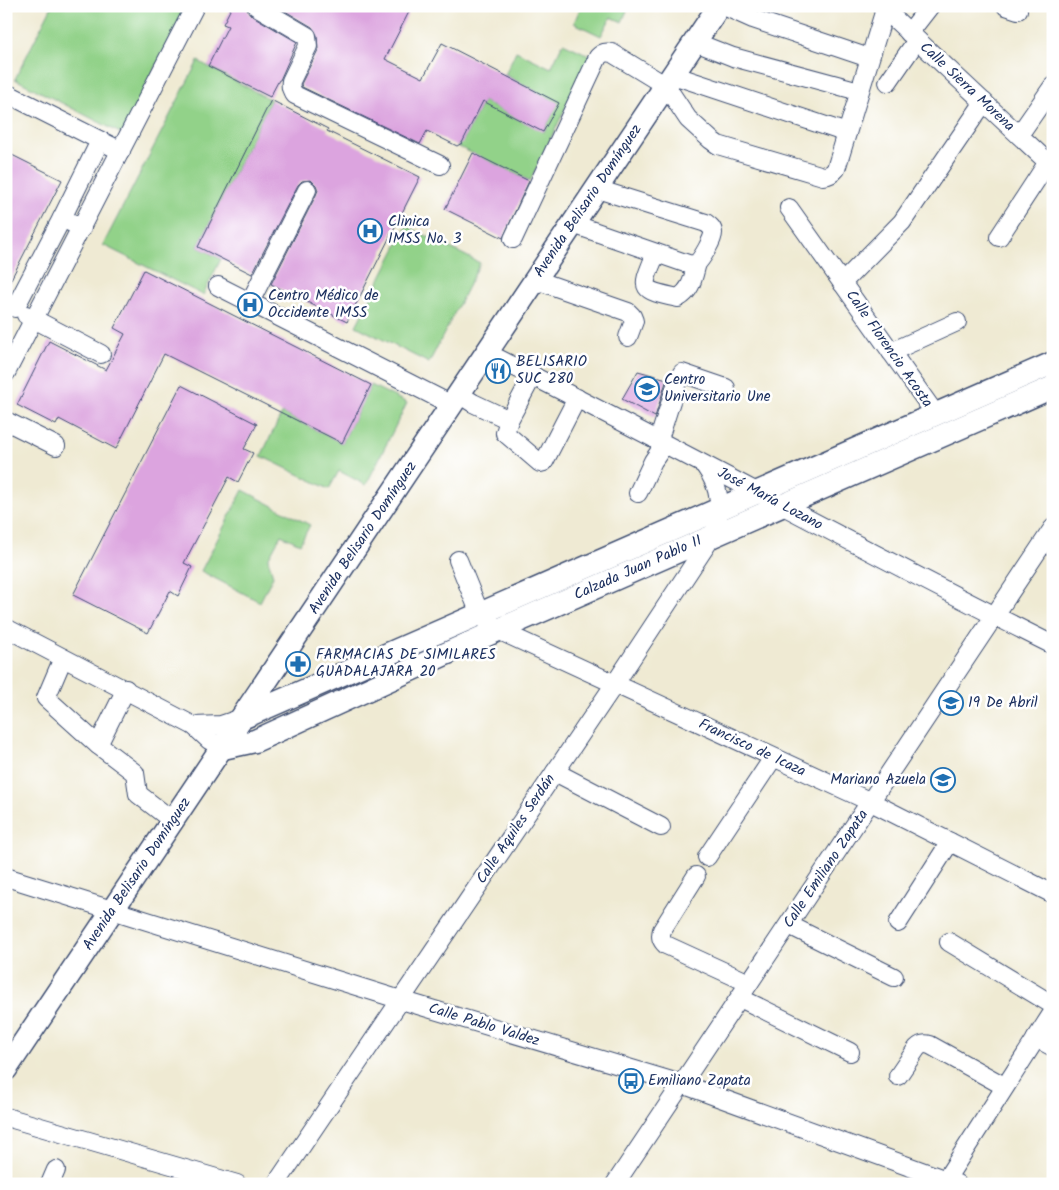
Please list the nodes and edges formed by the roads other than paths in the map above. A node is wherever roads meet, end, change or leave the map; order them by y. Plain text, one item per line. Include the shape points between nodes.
1 (195, 6) edge
2 (256, 6) edge
3 (719, 6) edge
4 (724, 6) edge
5 (930, 6) edge
6 (884, 8) edge
7 (913, 36) junction
8 (695, 42) junction
9 (869, 58) junction
10 (669, 80) junction
11 (888, 82) dead end
12 (1053, 86) edge
13 (859, 91) junction
14 (6, 93) edge
15 (984, 102) junction
16 (847, 133) junction
17 (1019, 135) junction
18 (100, 141) junction
19 (121, 152) junction
20 (1050, 164) edge
21 (440, 165) dead end
22 (597, 189) junction
23 (307, 190) dead end
24 (789, 208) dead end
25 (62, 218) junction
26 (574, 224) junction
27 (82, 228) junction
28 (999, 237) dead end
29 (513, 239) dead end
30 (656, 253) junction
31 (697, 263) junction
32 (536, 280) junction
33 (842, 283) junction
34 (218, 286) dead end
35 (250, 302) junction
36 (11, 306) edge
37 (35, 320) junction
38 (957, 322) dead end
39 (628, 337) dead end
40 (487, 352) junction
41 (891, 352) junction
42 (101, 354) dead end
43 (1053, 363) edge
44 (6, 373) edge
45 (533, 375) junction
46 (1053, 387) edge
47 (726, 388) dead end
48 (577, 398) junction
49 (456, 400) junction
50 (936, 415) junction
51 (6, 420) edge
52 (509, 420) junction
53 (661, 443) junction
54 (56, 446) dead end
55 (705, 466) junction
56 (638, 493) dead end
57 (757, 493) junction
58 (781, 505) junction
59 (720, 509) junction
60 (1053, 528) edge
61 (713, 534) junction
62 (458, 560) dead end
63 (480, 614) junction
64 (993, 616) junction
65 (6, 628) edge
66 (498, 630) junction
67 (1053, 646) edge
68 (63, 658) junction
69 (614, 685) junction
70 (126, 689) junction
71 (242, 718) junction
72 (194, 726) junction
73 (98, 745) junction
74 (223, 748) junction
75 (773, 758) junction
76 (556, 772) junction
77 (871, 802) junction
78 (173, 821) junction
79 (661, 827) dead end
80 (950, 842) junction
81 (707, 857) dead end
82 (696, 876) dead end
83 (6, 877) edge
84 (1053, 894) edge
85 (113, 911) junction
86 (898, 923) dead end
87 (789, 925) junction
88 (949, 942) dead end
89 (894, 977) dead end
90 (750, 983) junction
91 (740, 998) junction
92 (401, 1000) junction
93 (1053, 1005) edge
94 (1053, 1012) edge
95 (1036, 1038) junction
96 (1053, 1047) edge
97 (850, 1052) dead end
98 (6, 1069) edge
99 (898, 1076) dead end
100 (682, 1084) junction
101 (1004, 1086) junction
102 (6, 1117) edge
103 (948, 1182) edge
104 (237, 1184) edge
105 (276, 1184) edge
106 (615, 1184) edge

1 - 19 street
2 - 21 street via 307,36 308,46 291,81 295,94
3 - 8 main road, Avenida Belisario Domínguez
4 - 9 street
5 - 7 street
6 - 7 street, Calle Sierra Morena
6 - 9 street
7 - 11 street
7 - 15 street, Calle Sierra Morena
8 - 10 main road, Avenida Belisario Domínguez
8 - 13 street via 733,57
9 - 13 street
10 - 16 street
10 - 16 street via 688,119 718,145 828,176 836,169
10 - 22 main road, Avenida Belisario Domínguez
10 - 29 street via 612,53 602,53 598,57
12 - 17 street
13 - 16 street
14 - 18 street
15 - 17 street, Calle Sierra Morena
15 - 33 street via 902,222
17 - 20 street, Calle Sierra Morena
18 - 19 street
18 - 25 street
19 - 27 street
20 - 28 street
22 - 26 main road, Avenida Belisario Domínguez
22 - 31 street via 706,223 714,232
23 - 35 street
24 - 33 street, Calle Florencio Acosta
25 - 27 street
25 - 36 street
26 - 30 street
26 - 32 main road, Avenida Belisario Domínguez
27 - 37 street
30 - 31 street via 688,264
30 - 31 street via 645,284 652,292 678,298 686,294
32 - 39 street via 628,312 634,321
32 - 40 main road, Avenida Belisario Domínguez
33 - 41 street, Calle Florencio Acosta
34 - 35 street
35 - 49 street
36 - 37 street
37 - 42 street
37 - 44 street
38 - 41 street
40 - 45 street, José María Lozano
40 - 49 main road, Avenida Belisario Domínguez
41 - 50 street, Calle Florencio Acosta
43 - 50 main road, Calzada Juan Pablo II
45 - 48 street, José María Lozano
45 - 52 street
46 - 58 main road, Calzada Juan Pablo II
47 - 53 street via 682,373
48 - 52 street via 544,462 540,463 505,433
48 - 53 street, José María Lozano
49 - 52 street via 473,403
49 - 71 main road, Avenida Belisario Domínguez
50 - 57 main road, Calzada Juan Pablo II
51 - 54 street
53 - 55 street, José María Lozano
53 - 56 street
55 - 57 street, José María Lozano
55 - 59 street, Calle Aquiles Serdán via 717,486
57 - 58 street, José María Lozano
57 - 59 main road, Calzada Juan Pablo II
58 - 61 main road, Calzada Juan Pablo II
58 - 64 street, José María Lozano
59 - 61 street, Calle Aquiles Serdán
59 - 63 main road, Calzada Juan Pablo II
60 - 64 street, Calle Emiliano Zapata
61 - 66 main road, Calzada Juan Pablo II
61 - 69 street, Calle Aquiles Serdán
62 - 63 street
63 - 66 street, Francisco de Icaza
63 - 71 main road, Calzada Juan Pablo II
64 - 67 street, José María Lozano
64 - 77 street, Calle Emiliano Zapata
65 - 68 street
66 - 69 street, Francisco de Icaza
66 - 74 main road, Calzada Juan Pablo II via 255,741
68 - 70 street
68 - 73 street via 46,698
69 - 75 street, Francisco de Icaza
69 - 76 street, Calle Aquiles Serdán
70 - 72 street
70 - 73 street
71 - 72 street via 221,726
71 - 74 main road, Avenida Belisario Domínguez
72 - 74 street
73 - 78 street via 135,773 138,794
74 - 78 main road, Avenida Belisario Domínguez
75 - 77 street, Francisco de Icaza
75 - 81 street
76 - 79 street
76 - 92 street, Calle Aquiles Serdán
77 - 80 street, Francisco de Icaza
77 - 87 street, Calle Emiliano Zapata
78 - 85 main road, Avenida Belisario Domínguez
80 - 84 street, Francisco de Icaza
80 - 86 street
82 - 90 street via 662,930 662,941
83 - 85 street, Calle Pablo Valdez
85 - 92 street, Calle Pablo Valdez
85 - 98 main road, Avenida Belisario Domínguez
87 - 89 street
87 - 90 street, Calle Emiliano Zapata
88 - 93 street
90 - 91 street, Calle Emiliano Zapata
91 - 97 street
91 - 100 street, Calle Emiliano Zapata
92 - 100 street, Calle Pablo Valdez
92 - 105 street, Calle Aquiles Serdán
94 - 95 street
95 - 96 street
95 - 101 street
99 - 101 street via 917,1048 926,1044
100 - 103 street, Calle Pablo Valdez
100 - 106 street, Calle Emiliano Zapata
101 - 103 street
102 - 104 street

